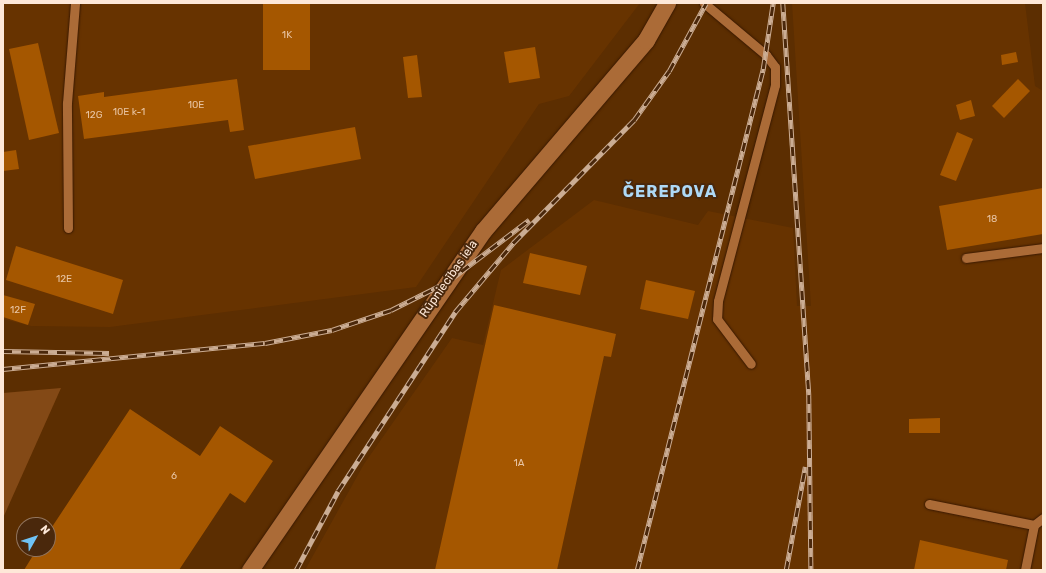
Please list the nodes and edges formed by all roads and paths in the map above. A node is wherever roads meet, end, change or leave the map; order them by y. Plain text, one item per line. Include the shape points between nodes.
1 (75, 3) edge
2 (667, 3) edge
3 (704, 3) edge
4 (68, 228) dead end
5 (1043, 248) edge
6 (966, 258) dead end
7 (751, 364) dead end
8 (929, 504) dead end
9 (1043, 518) edge
10 (1034, 525) junction
11 (250, 570) edge
12 (1025, 570) edge

1 - 4 lane via 67,103
2 - 11 street, Rūpniecības iela via 646,40 483,231
3 - 7 lane via 766,55 775,67 775,85 718,301 717,319
5 - 6 lane
8 - 10 lane
9 - 10 lane
10 - 12 lane

